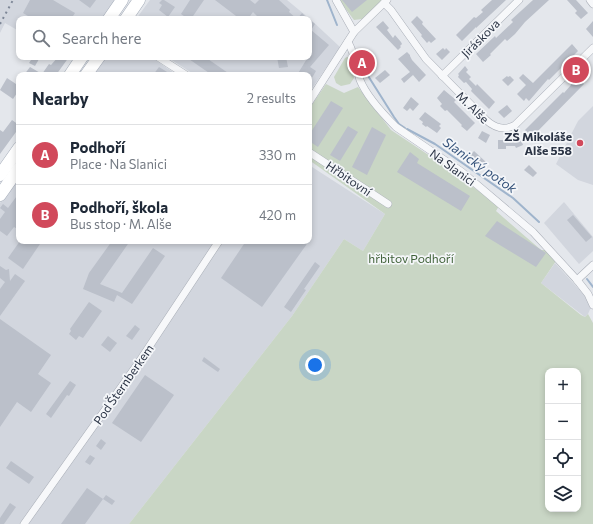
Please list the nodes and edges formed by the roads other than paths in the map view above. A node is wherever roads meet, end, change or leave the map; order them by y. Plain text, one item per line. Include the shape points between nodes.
1 (122, 0) edge
2 (139, 0) edge
3 (336, 0) edge
4 (519, 0) edge
5 (590, 0) edge
6 (386, 1) edge
7 (593, 4) edge
8 (111, 16) edge
9 (128, 16) edge
10 (351, 37) junction
11 (593, 48) edge
12 (80, 60) edge
13 (97, 60) edge
14 (163, 60) edge
15 (72, 72) edge
16 (88, 72) edge
17 (181, 72) edge
18 (442, 76) junction
19 (312, 97) edge
20 (16, 152) edge
21 (312, 154) edge
22 (16, 172) edge
23 (0, 175) edge
24 (0, 195) edge
25 (388, 204) dead end
26 (217, 244) edge
27 (593, 265) edge
28 (577, 280) junction
29 (593, 305) edge
30 (24, 524) edge

1 - 8 main road
2 - 9 main road
3 - 10 street, Na Slanici
4 - 18 street, Jiráskova
5 - 7 street
6 - 10 street
6 - 18 street, M. Alše via 418,49
10 - 19 street
10 - 28 street, Na Slanici via 360,80 396,128 462,172 543,242
11 - 18 street, M. Alše via 511,128 492,125
12 - 15 main road
13 - 16 main road
14 - 17 street
20 - 23 main road
21 - 25 street, Hřbitovní
22 - 24 main road
26 - 30 street, Pod Šternberkem via 139,362
27 - 28 street
28 - 29 street, Na Slanici

